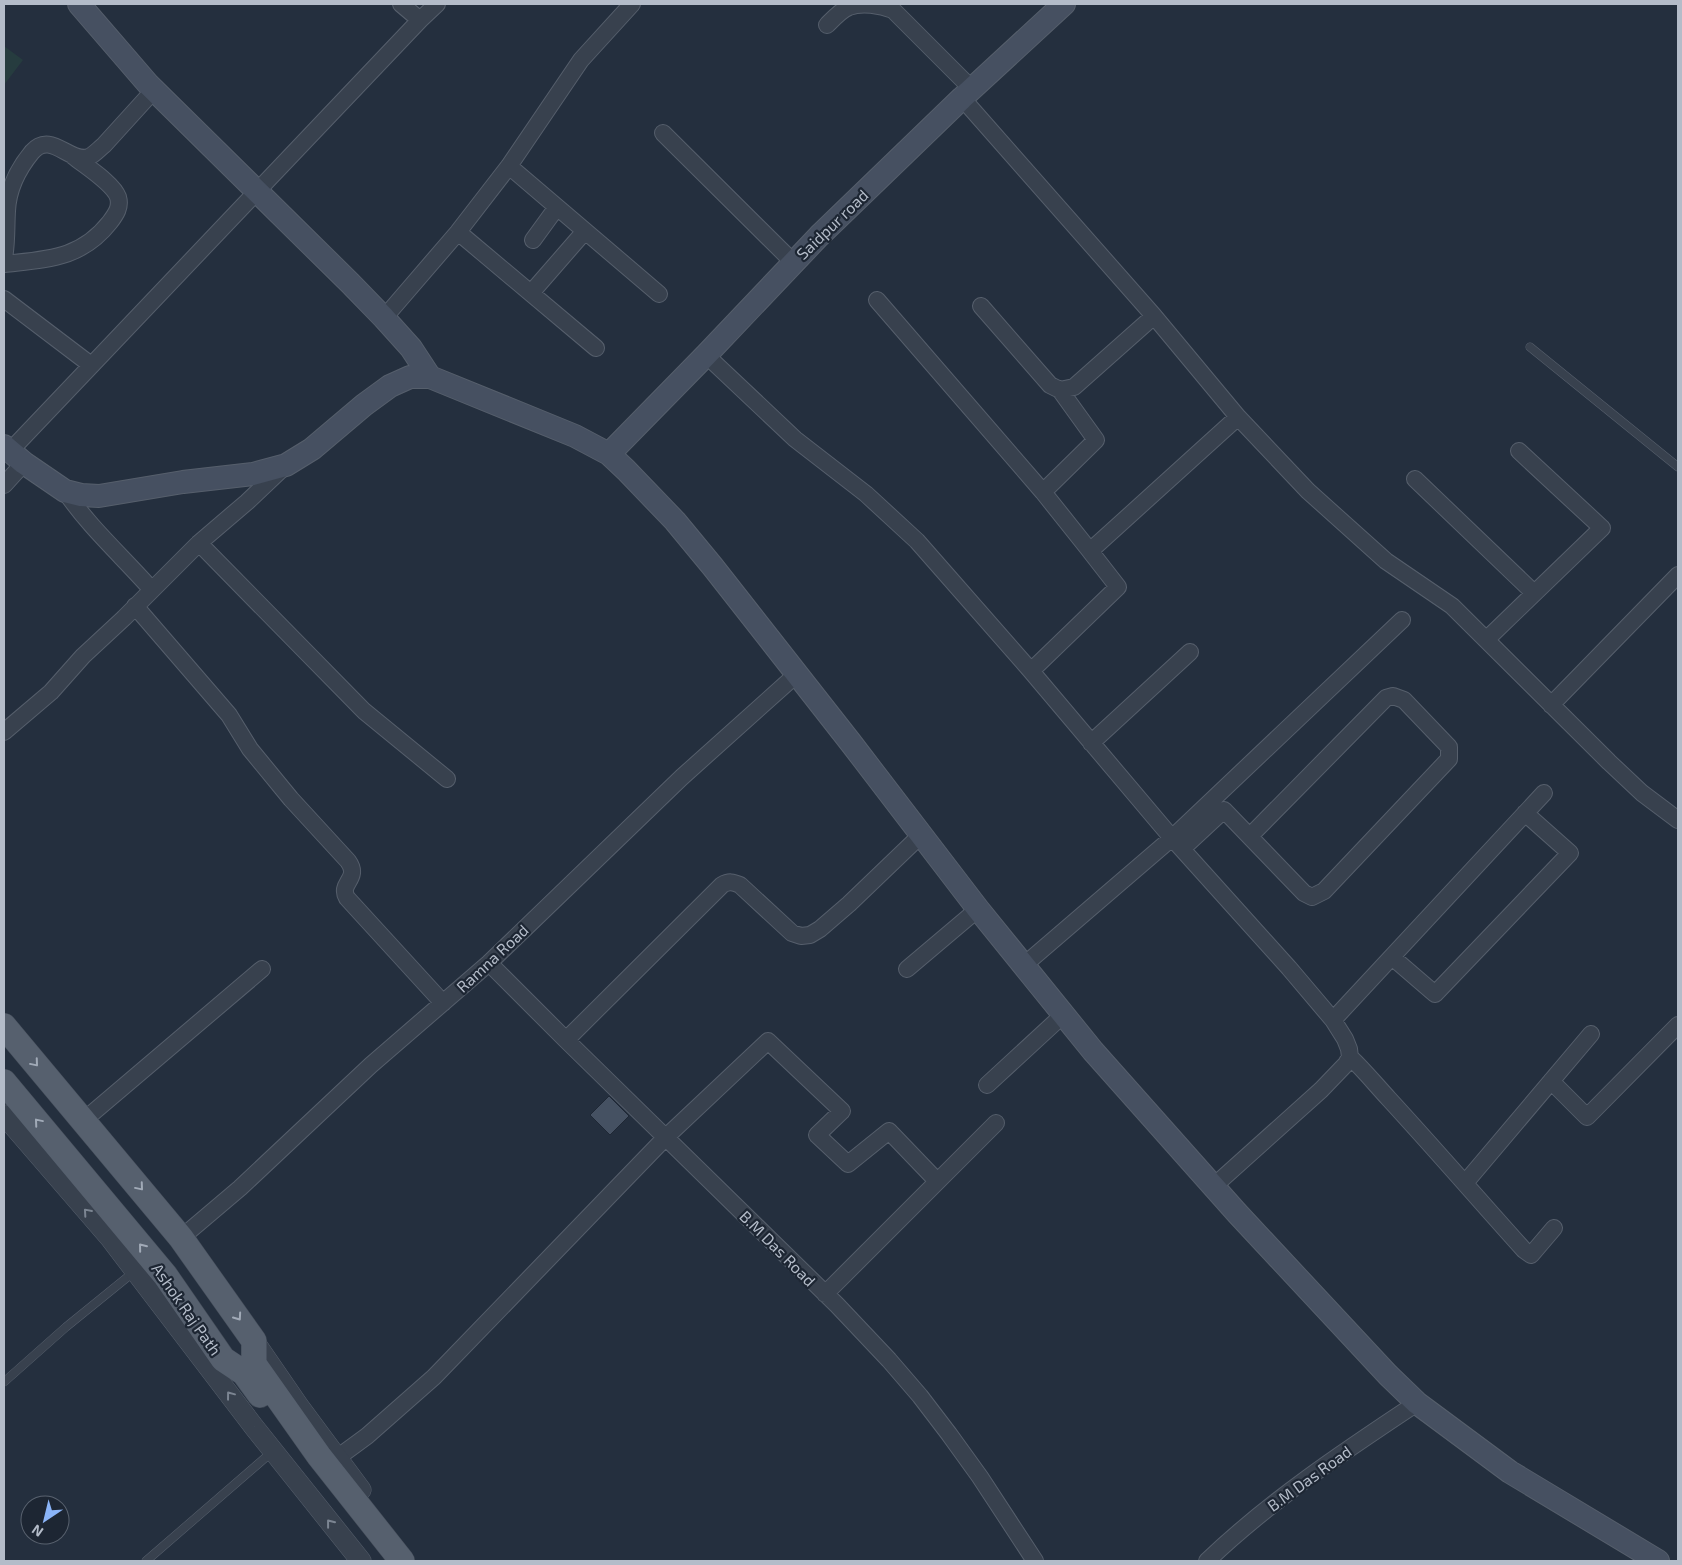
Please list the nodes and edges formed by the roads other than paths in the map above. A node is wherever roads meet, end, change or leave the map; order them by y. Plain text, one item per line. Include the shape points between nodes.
1 (79, 4) edge
2 (401, 4) edge
3 (438, 4) edge
4 (632, 4) edge
5 (1064, 4) edge
6 (420, 20) junction
7 (827, 24) dead end
8 (154, 90) junction
9 (967, 93) junction
10 (663, 133) dead end
11 (70, 154) junction
12 (509, 166) junction
13 (256, 192) junction
14 (557, 207) junction
15 (585, 231) junction
16 (458, 232) junction
17 (533, 240) dead end
18 (4, 258) edge
19 (793, 262) junction
20 (4, 264) edge
21 (531, 293) junction
22 (659, 294) dead end
23 (4, 298) edge
24 (877, 300) dead end
25 (981, 306) dead end
26 (1154, 316) junction
27 (384, 318) junction
28 (1530, 347) dead end
29 (596, 348) dead end
30 (706, 355) junction
31 (91, 365) junction
32 (430, 377) junction
33 (1060, 390) junction
34 (1238, 416) junction
35 (1519, 451) dead end
36 (13, 453) edge
37 (609, 454) junction
38 (286, 465) junction
39 (1678, 467) edge
40 (1415, 479) dead end
41 (4, 485) edge
42 (64, 491) junction
43 (1043, 492) junction
44 (199, 542) junction
45 (1090, 551) junction
46 (1678, 575) edge
47 (152, 590) junction
48 (1534, 593) junction
49 (135, 606) junction
50 (1402, 620) dead end
51 (1487, 639) junction
52 (1190, 652) dead end
53 (1031, 671) junction
54 (798, 673) junction
55 (1551, 705) junction
56 (4, 732) edge
57 (1091, 742) junction
58 (447, 779) dead end
59 (1544, 793) dead end
60 (1525, 814) junction
61 (1678, 820) edge
62 (922, 834) junction
63 (1250, 836) junction
64 (1177, 844) junction
65 (978, 909) junction
66 (1392, 957) junction
67 (489, 963) junction
68 (1023, 966) junction
69 (262, 969) dead end
70 (907, 969) dead end
71 (443, 1003) junction
72 (1063, 1014) junction
73 (1333, 1020) junction
74 (1678, 1025) edge
75 (4, 1026) edge
76 (1591, 1034) dead end
77 (566, 1040) junction
78 (1350, 1057) junction
79 (1551, 1081) junction
80 (4, 1082) edge
81 (987, 1085) dead end
82 (4, 1115) edge
83 (83, 1121) junction
84 (996, 1123) dead end
85 (666, 1137) junction
86 (937, 1181) junction
87 (1465, 1182) junction
88 (1214, 1186) junction
89 (1554, 1228) dead end
90 (181, 1238) junction
91 (135, 1271) junction
92 (825, 1294) junction
93 (254, 1341) junction
94 (4, 1382) edge
95 (1417, 1403) junction
96 (274, 1451) junction
97 (337, 1458) junction
98 (1647, 1559) edge
99 (146, 1561) edge
100 (361, 1561) edge
101 (384, 1561) edge
102 (402, 1561) edge
103 (415, 1561) edge
104 (1035, 1561) edge
105 (1207, 1561) edge

1 - 8 main road
2 - 6 street
3 - 6 street
4 - 12 street via 581,60
5 - 9 main road, Saidpur road
6 - 13 street
7 - 9 street via 848,7 862,5 893,10
8 - 11 street via 96,152 87,158
8 - 13 main road
9 - 19 main road, Saidpur road
9 - 26 street
10 - 19 street
11 - 18 street via 47,144 39,145 19,170 8,194
11 - 20 street via 118,196 120,206 117,214 94,239 78,250 61,256
12 - 14 street
12 - 16 street
13 - 27 main road
13 - 31 street
14 - 15 street
14 - 17 street
15 - 21 street
15 - 22 street
16 - 21 street
16 - 27 street
19 - 30 main road, Saidpur road
21 - 29 street
23 - 31 street
24 - 43 street
25 - 33 street via 1050,385
26 - 33 street via 1074,387
26 - 34 street
27 - 32 main road via 411,348
28 - 39 lane
30 - 37 main road, Saidpur road
30 - 53 street via 795,438 866,494 917,541
31 - 36 street
32 - 37 main road via 575,436
32 - 38 main road via 410,377 390,386 312,449
33 - 43 street via 1096,440
34 - 45 street
34 - 51 street via 1308,491 1386,561 1452,606
35 - 48 street via 1602,528
36 - 41 street
36 - 42 main road
37 - 54 main road via 675,521
38 - 42 main road via 253,474 99,496
38 - 44 street
40 - 48 street
42 - 47 street via 90,525
43 - 45 street
44 - 47 street
44 - 58 street via 364,711
45 - 53 street via 1118,588
46 - 55 street
47 - 49 street
48 - 51 street
49 - 56 street via 38,705
49 - 71 street via 229,715 250,749 352,866 353,873 344,893 347,898
50 - 64 street
51 - 55 street
52 - 57 street
53 - 57 street
54 - 62 main road
54 - 67 street, Ramna Road via 682,777
55 - 61 street via 1642,793
57 - 64 street
59 - 60 street
60 - 66 street
60 - 66 street via 1570,853 1435,994
62 - 65 main road
62 - 77 street via 849,904 810,935 792,933 740,885 728,882 722,885
63 - 63 street via 1304,893 1312,897 1324,890 1449,759 1449,747 1404,700 1393,696 1386,698
63 - 64 street via 1224,810
64 - 68 street
64 - 73 street
65 - 68 main road
65 - 70 street
66 - 73 street
67 - 71 street, Ramna Road
67 - 77 street, B.M Das Road
68 - 72 main road
69 - 83 street
71 - 90 street, Ramna Road
72 - 81 street
72 - 88 main road
73 - 78 street via 1345,1039
74 - 79 street via 1587,1116
75 -> 83 main road
76 - 79 street
77 - 85 street, B.M Das Road
78 - 87 street
78 - 88 street via 1321,1090
79 - 87 street
101 -> 80 main road, Ashok Raj Path via 244,1373 223,1359 165,1275
91 -> 82 street
83 -> 90 main road
84 - 86 street
85 - 86 street via 768,1041 842,1111 817,1135 848,1164 889,1131
85 - 92 street, B.M Das Road
85 - 97 street via 434,1376
86 - 92 street
87 - 89 street via 1531,1255
88 - 95 main road
90 -> 93 main road
91 - 94 lane
96 -> 91 street
92 - 104 street, B.M Das Road via 920,1396 980,1476
93 - 97 street
93 - 102 main road via 254,1364 319,1456
95 - 98 main road via 1510,1472
95 - 105 street, B.M Das Road via 1270,1506
96 - 99 lane
100 -> 96 street
97 - 103 street

